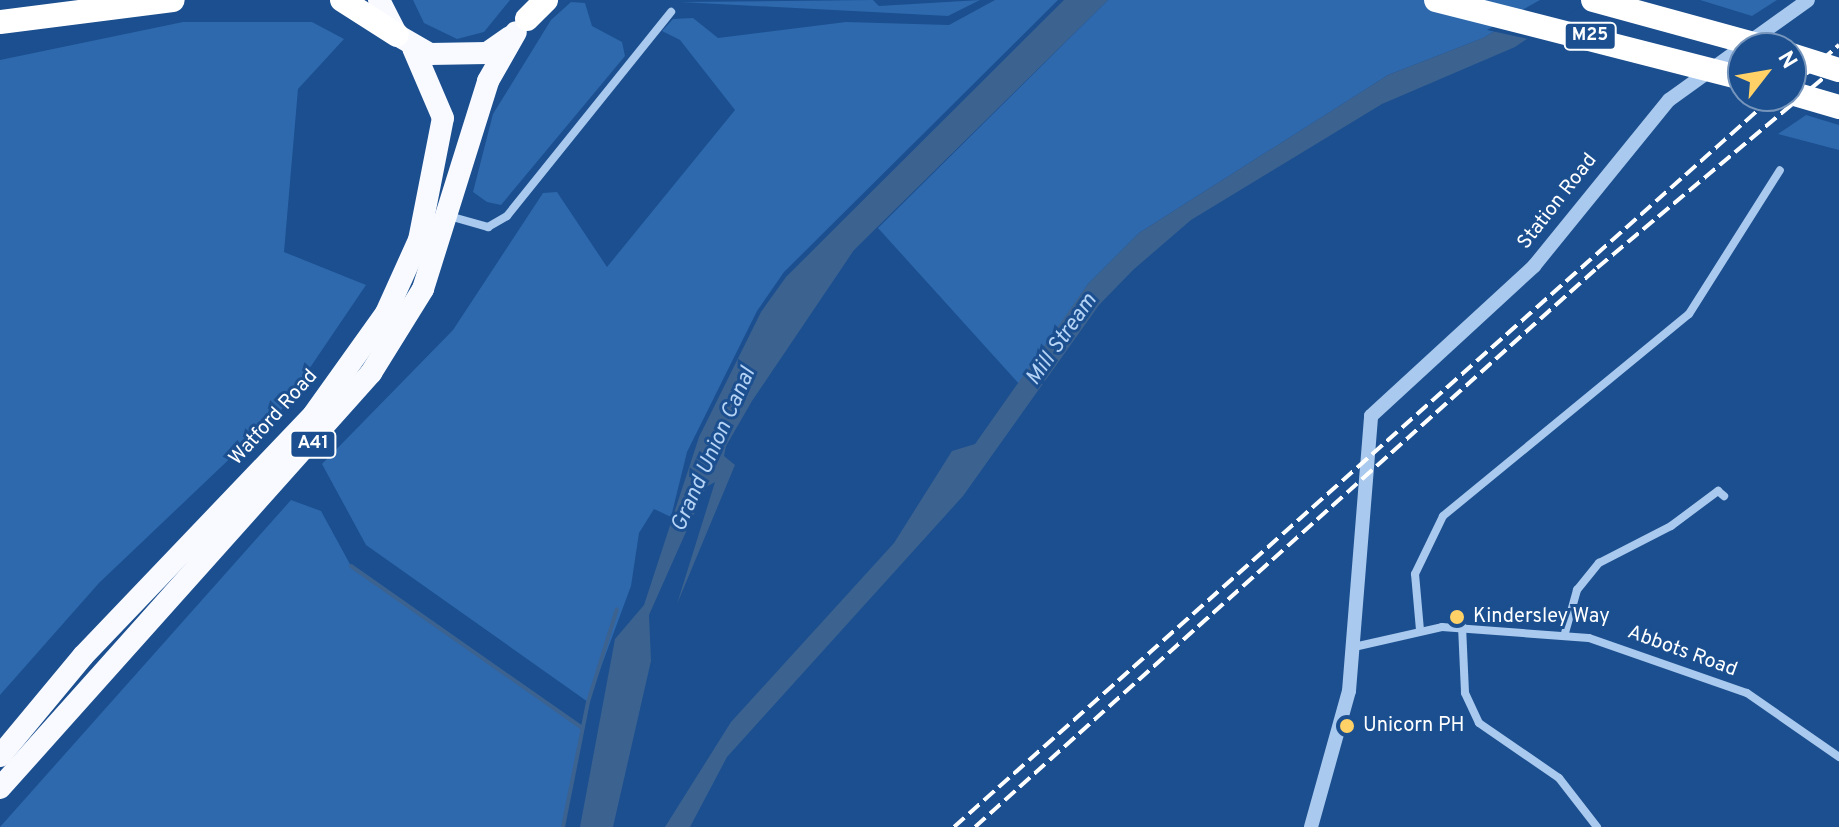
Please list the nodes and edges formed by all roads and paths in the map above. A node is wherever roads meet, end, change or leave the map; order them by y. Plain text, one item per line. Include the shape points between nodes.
1 (173, 0) edge
2 (342, 0) edge
3 (379, 0) edge
4 (546, 0) edge
5 (1436, 0) edge
6 (1593, 0) edge
7 (1808, 0) edge
8 (671, 12) dead end
9 (526, 17) edge
10 (0, 22) edge
11 (1727, 37) edge
12 (405, 42) junction
13 (1807, 60) edge
14 (1839, 70) edge
15 (1727, 74) edge
16 (1807, 98) edge
17 (1834, 106) edge
18 (1780, 170) dead end
19 (433, 193) junction
20 (451, 219) junction
21 (1718, 490) dead end
22 (1462, 626) junction
23 (1420, 630) junction
24 (1565, 633) junction
25 (1354, 647) junction
26 (0, 756) edge
27 (1839, 757) edge
28 (0, 788) edge
29 (1311, 827) edge
30 (1597, 827) edge

1 - 10 highway
2 - 12 highway
3 - 12 highway, Watford Road
4 - 9 highway
5 - 15 highway, M25
6 - 11 highway, M25
7 - 25 street, Station Road via 1669,100 1534,266 1378,407 1366,448
8 - 20 street via 507,216 488,227
9 - 12 highway via 472,56
9 - 20 highway, A41 via 488,81
12 - 19 highway, Watford Road / A41 via 443,118
13 - 14 highway
16 - 17 highway
18 - 23 street via 1689,314 1443,516 1415,574
19 - 20 street
19 - 26 highway, Watford Road / A41 via 386,313 352,365 83,656
20 - 28 highway, A41 via 423,289 350,403
21 - 24 street via 1671,526 1599,563 1577,590
22 - 23 street, Abbots Road
22 - 24 street, Abbots Road
22 - 30 street via 1465,693 1479,723 1559,778
23 - 25 street, Abbots Road
24 - 27 street, Abbots Road via 1640,651 1747,693
25 - 29 street, Station Road via 1349,691

